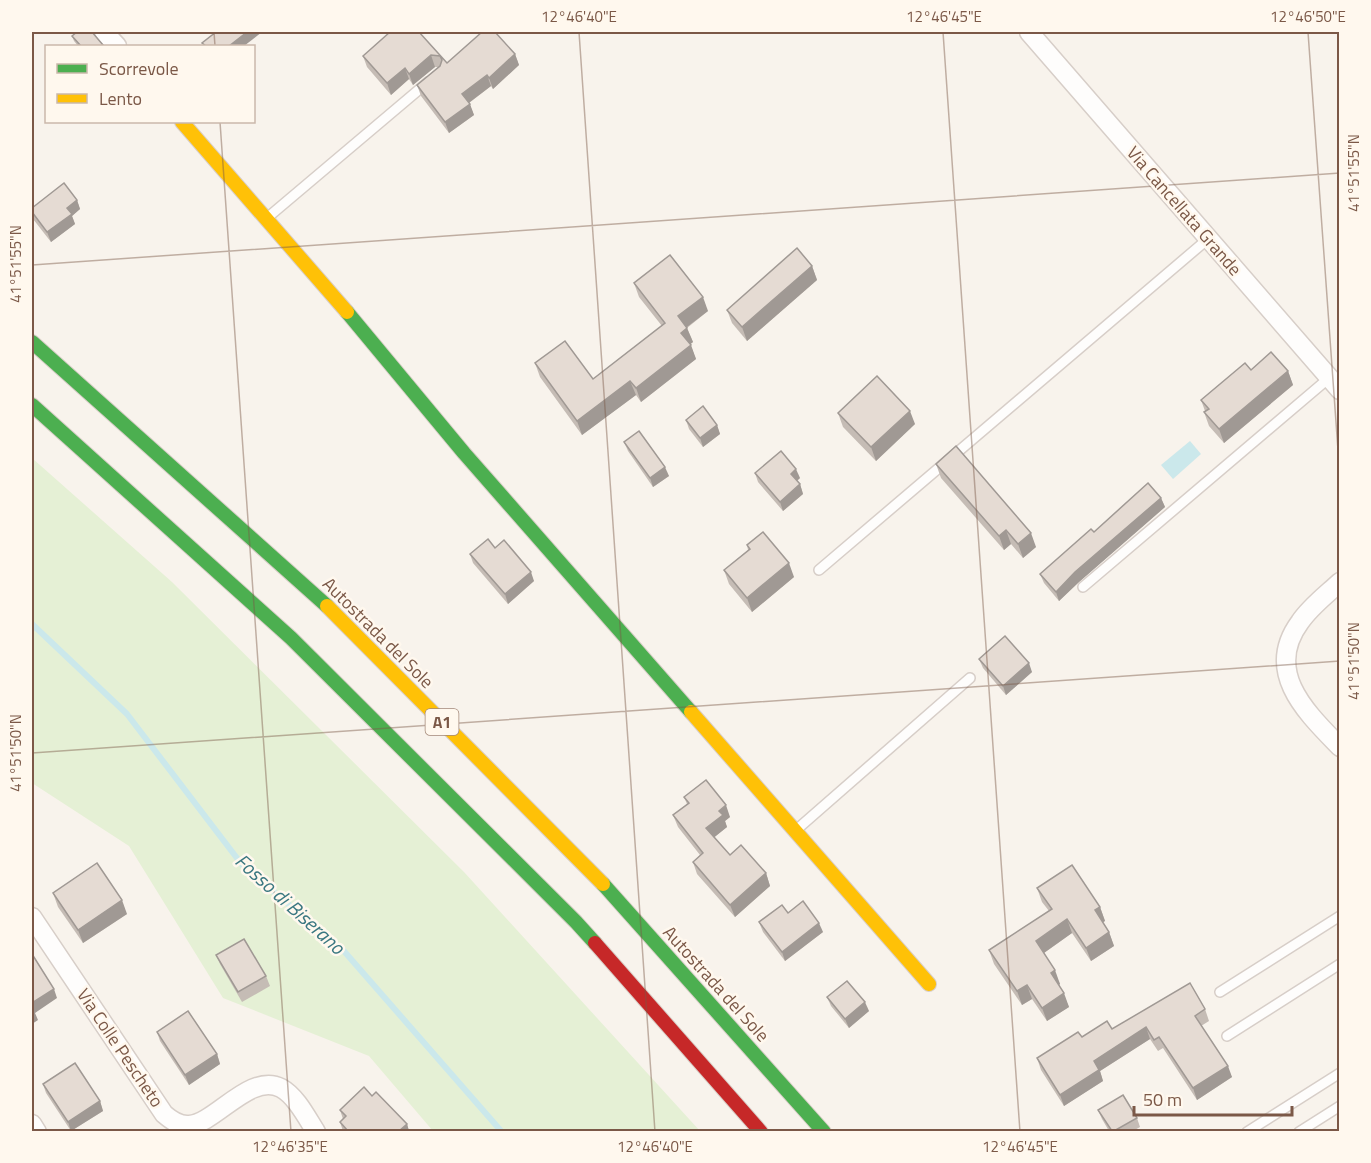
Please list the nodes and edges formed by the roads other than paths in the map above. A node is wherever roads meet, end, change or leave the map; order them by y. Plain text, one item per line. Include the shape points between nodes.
1 (104, 32) edge
2 (1029, 32) edge
3 (116, 45) edge
4 (439, 72) edge
5 (183, 123) edge
6 (266, 219) junction
7 (1209, 238) junction
8 (32, 342) edge
9 (1334, 384) edge
10 (32, 405) edge
11 (819, 570) dead end
12 (1340, 582) edge
13 (1083, 587) dead end
14 (969, 678) dead end
15 (1340, 747) edge
16 (795, 831) junction
17 (1340, 916) edge
18 (32, 917) edge
19 (1340, 964) edge
20 (929, 984) dead end
21 (1220, 992) dead end
22 (1227, 1036) dead end
23 (1340, 1073) edge
24 (1340, 1106) edge
25 (32, 1124) edge
26 (37, 1131) edge
27 (316, 1131) edge
28 (761, 1131) edge
29 (824, 1131) edge
30 (1247, 1131) edge
31 (1299, 1131) edge

1 - 3 street
2 - 7 street, Via Cancellata Grande
4 - 6 lane
5 - 6 main road
6 - 16 main road via 464,453
7 - 9 street, Via Cancellata Grande
7 - 11 lane
8 - 29 main road, Autostrada del Sole / A1 via 327,606 612,894
9 - 13 lane
10 - 28 main road, A1 via 300,646 576,922
12 - 15 street via 1294,631 1287,666 1297,699
14 - 16 lane
16 - 20 main road
17 - 21 lane
18 - 27 street, Via Colle Pescheto via 170,1119 184,1125 196,1124 250,1090 266,1085 287,1093
19 - 22 lane
23 - 30 lane
24 - 31 lane
25 - 26 street

